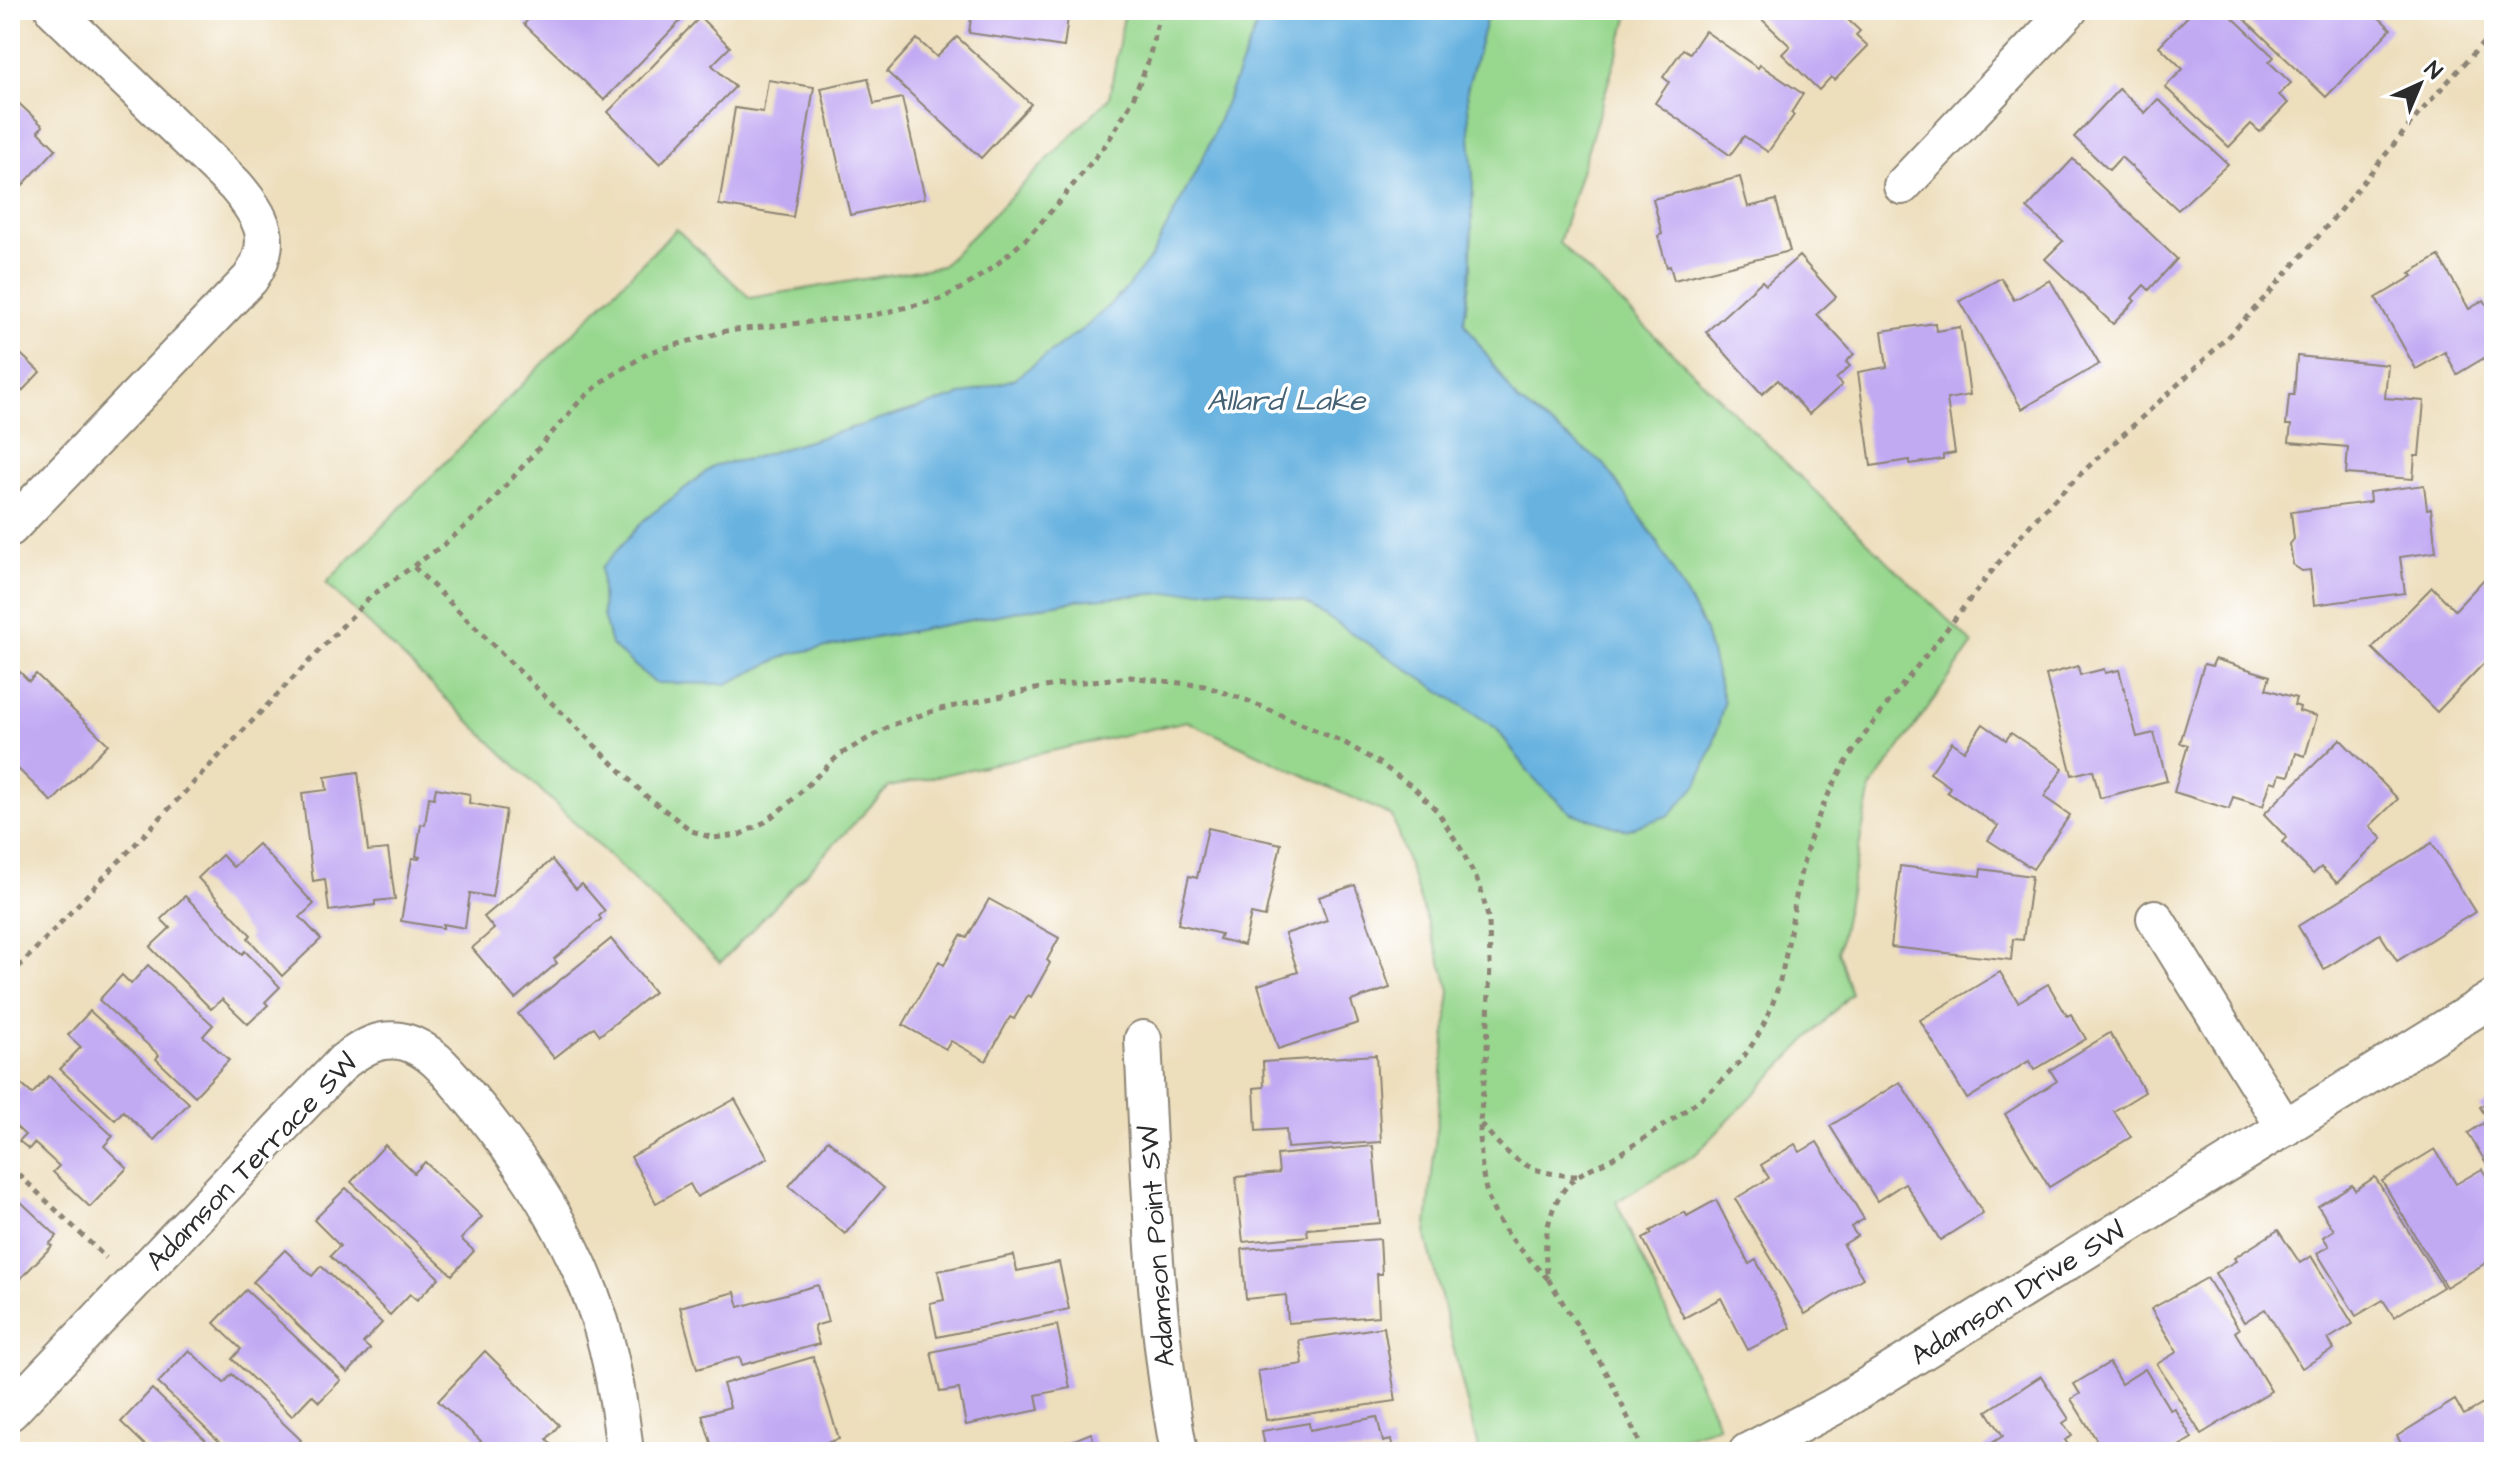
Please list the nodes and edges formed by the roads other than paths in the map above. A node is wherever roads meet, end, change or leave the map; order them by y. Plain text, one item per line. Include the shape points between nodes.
1 (54, 10) edge
2 (2069, 10) edge
3 (1902, 186) dead end
4 (10, 528) edge
5 (2155, 918) dead end
6 (2494, 998) edge
7 (1143, 1039) dead end
8 (2285, 1128) junction
9 (10, 1412) edge
10 (625, 1452) edge
11 (1179, 1452) edge
12 (1747, 1452) edge

1 - 4 street via 235,185 254,209 265,240 264,254 250,279
2 - 3 street
5 - 8 street
6 - 8 street, Adamson Drive SW
7 - 11 street, Adamson Point SW via 1156,1272
8 - 12 street, Adamson Drive SW via 1833,1407
9 - 10 street, Adamson Terrace SW via 344,1061 371,1043 390,1040 422,1049 437,1061 495,1128 540,1193 600,1321

